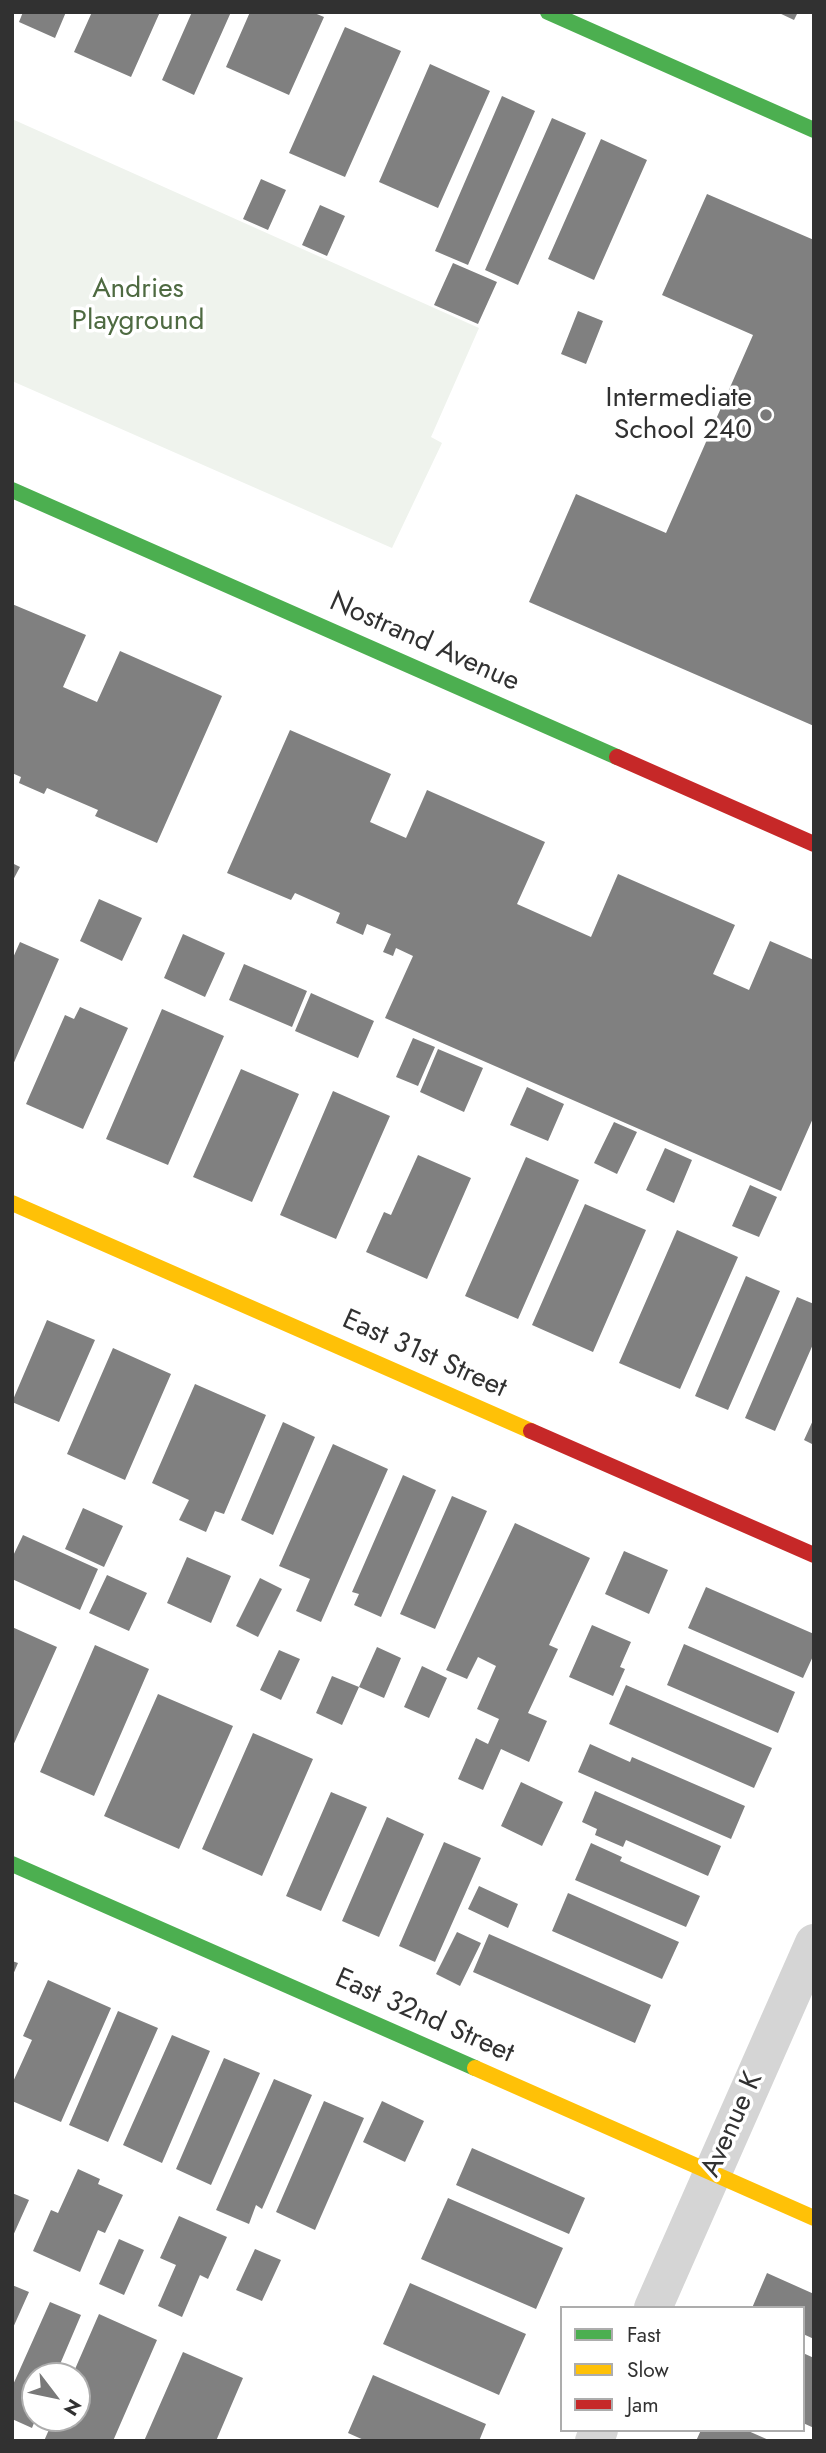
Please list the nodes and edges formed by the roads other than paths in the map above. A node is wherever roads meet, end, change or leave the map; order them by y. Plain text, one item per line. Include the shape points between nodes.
1 (548, 12) edge
2 (814, 130) edge
3 (12, 490) edge
4 (814, 844) edge
5 (12, 1203) edge
6 (814, 1555) edge
7 (12, 1864) edge
8 (814, 1942) edge
9 (712, 2174) junction
10 (814, 2218) edge
11 (654, 2306) edge

1 - 2 street
3 - 4 street, Nostrand Avenue
5 - 6 street, East 31st Street
7 - 9 street, East 32nd Street
8 - 9 street, Avenue K
9 - 10 street, East 32nd Street
9 - 11 street, Avenue K

